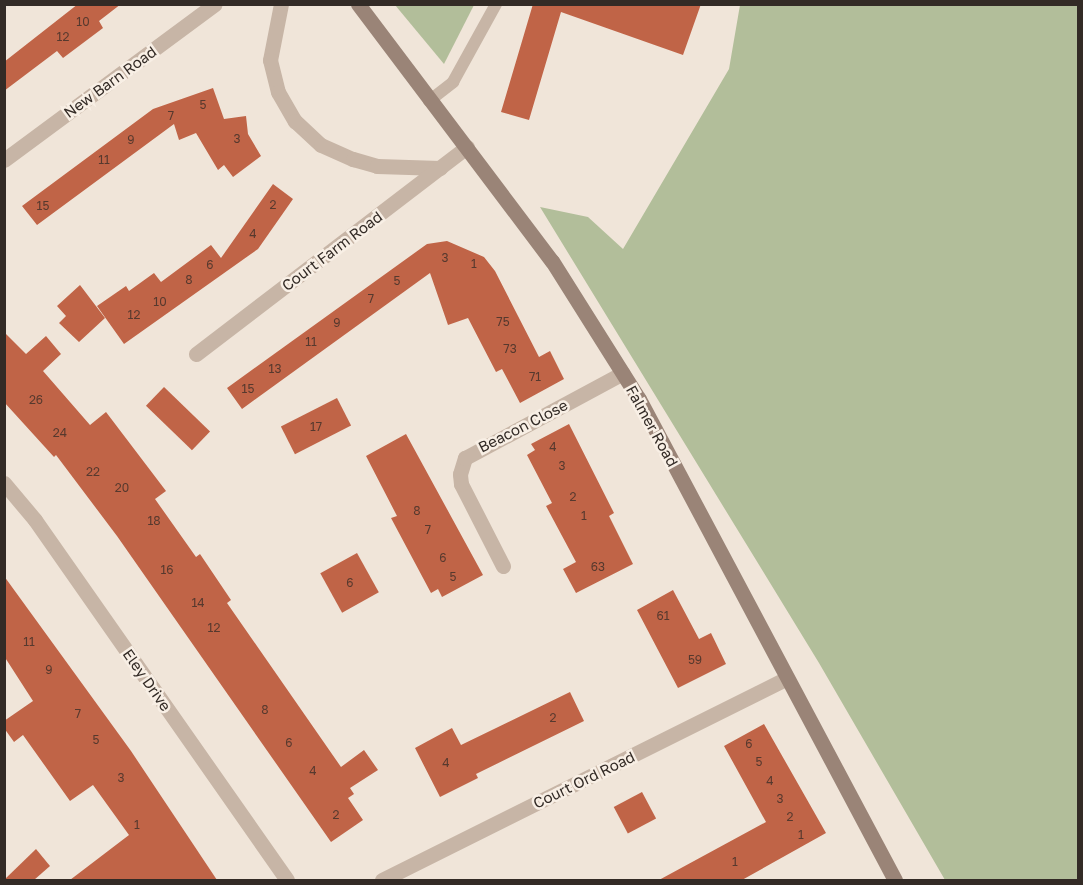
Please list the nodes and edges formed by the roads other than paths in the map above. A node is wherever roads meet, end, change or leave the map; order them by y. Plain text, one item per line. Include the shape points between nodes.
1 (215, 4) edge
2 (281, 4) edge
3 (358, 4) edge
4 (496, 4) edge
5 (429, 101) junction
6 (467, 147) junction
7 (4, 160) edge
8 (440, 168) junction
9 (196, 354) dead end
10 (623, 373) junction
11 (4, 483) edge
12 (503, 566) dead end
13 (785, 679) junction
14 (287, 880) edge
15 (382, 880) edge
16 (896, 880) edge

1 - 7 street, New Barn Road
2 - 8 street via 270,60 278,92 295,121 321,145 353,159 377,166
3 - 5 main road, Falmer Road
4 - 5 lane via 453,82
5 - 6 main road, Falmer Road
6 - 8 street, Court Farm Road
6 - 10 main road, Falmer Road via 552,261
8 - 9 street, Court Farm Road
10 - 12 street, Beacon Close via 465,458 461,484
10 - 13 main road, Falmer Road
11 - 14 street, Eley Drive via 35,520
13 - 15 street, Court Ord Road
13 - 16 main road, Falmer Road

